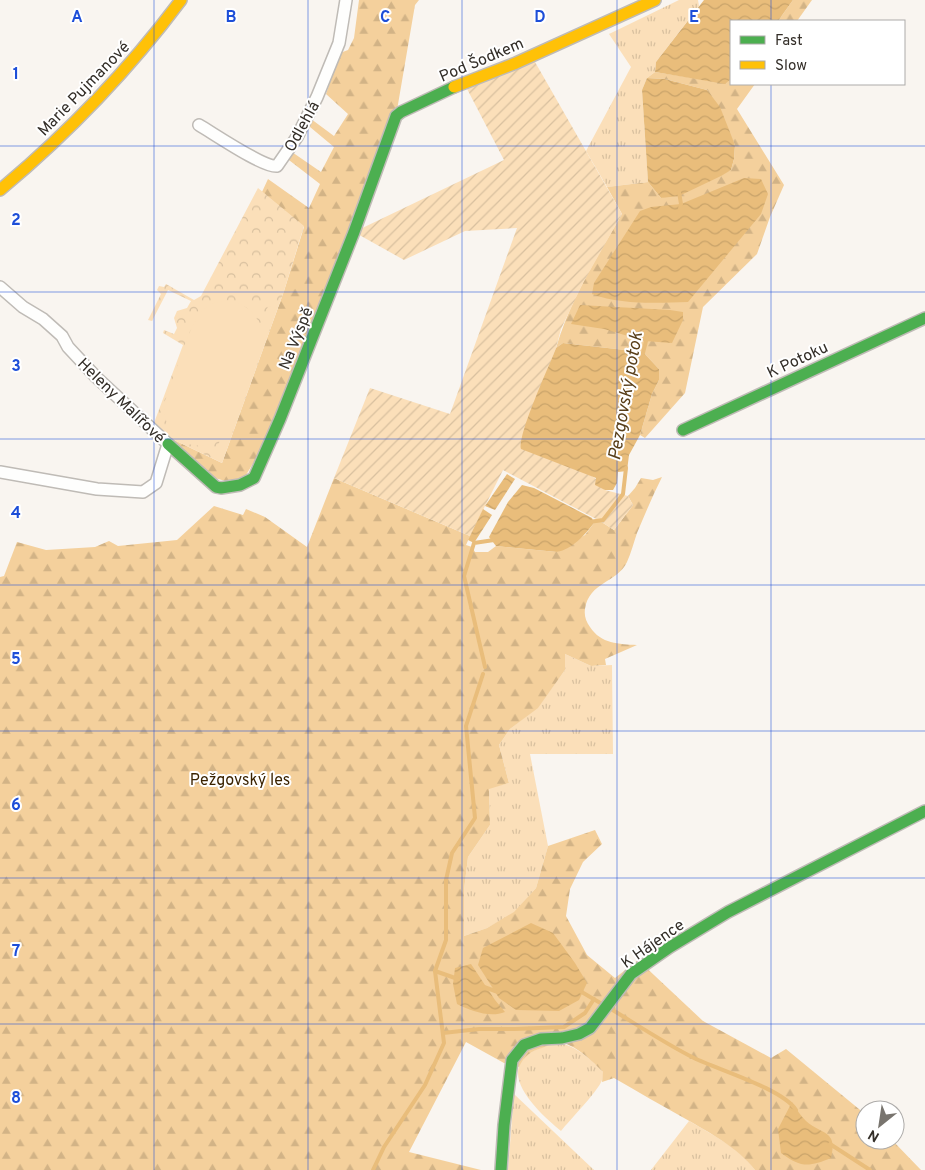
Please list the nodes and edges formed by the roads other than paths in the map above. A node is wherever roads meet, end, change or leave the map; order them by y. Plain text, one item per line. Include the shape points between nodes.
1 (180, 0) edge
2 (346, 0) edge
3 (655, 0) edge
4 (401, 112) joint
5 (199, 125) dead end
6 (0, 190) edge
7 (0, 288) edge
8 (925, 318) edge
9 (682, 430) dead end
10 (168, 444) junction
11 (0, 472) edge
12 (925, 811) edge
13 (501, 1170) edge

1 - 6 street, Marie Pujmanové via 154,37 90,106
2 - 5 street, Odlehlá via 339,43 317,97 277,166 272,167
3 - 4 street, Pod Šodkem
4 - 10 street, Na Výspě via 396,116 358,223 254,478 240,485 216,487
7 - 10 street, Heleny Malířové via 62,336 96,377
8 - 9 street, K Potoku
10 - 11 street, Heleny Malířové via 156,483 144,492 97,489
12 - 13 street, K Hájence via 728,912 670,947 631,974 590,1028 579,1034 541,1039 524,1045 512,1060

